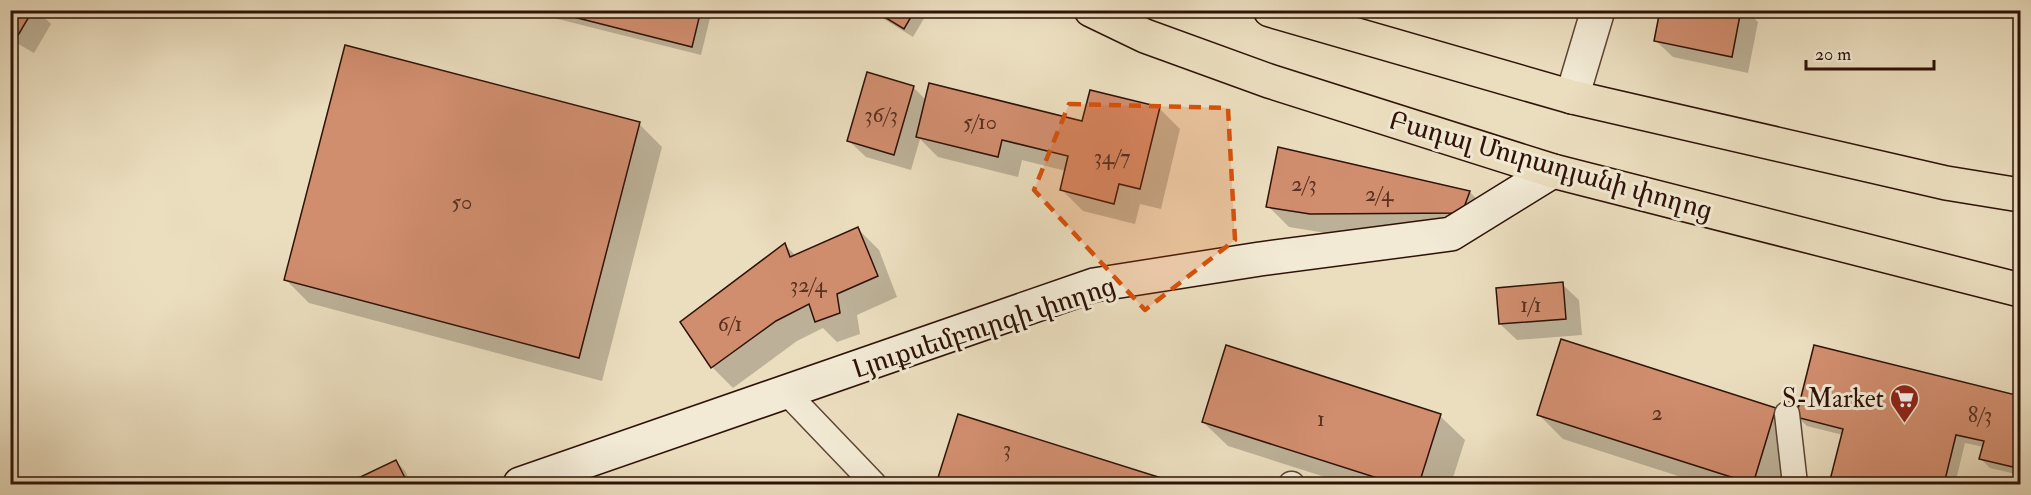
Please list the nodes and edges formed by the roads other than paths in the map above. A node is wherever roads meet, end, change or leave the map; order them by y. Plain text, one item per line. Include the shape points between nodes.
1 (1091, 10) edge
2 (1270, 10) edge
3 (1598, 10) edge
4 (1572, 98) junction
5 (1553, 171) junction
6 (2020, 195) edge
7 (2020, 290) edge
8 (786, 392) junction
9 (1787, 414) dead end
10 (520, 484) edge
11 (874, 484) edge
12 (1795, 484) edge

1 - 5 main road, Բադալ Մուրադյանի փողոց via 1145,36 1269,81
2 - 4 main road
3 - 4 street
4 - 6 main road via 1946,183
5 - 7 main road, Բադալ Մուրադյանի փողոց
5 - 8 street, Լյուքսեմբուրգի փողոց via 1451,234 1094,285
8 - 10 street, Լյուքսեմբուրգի փողոց
8 - 11 lane
9 - 12 lane

